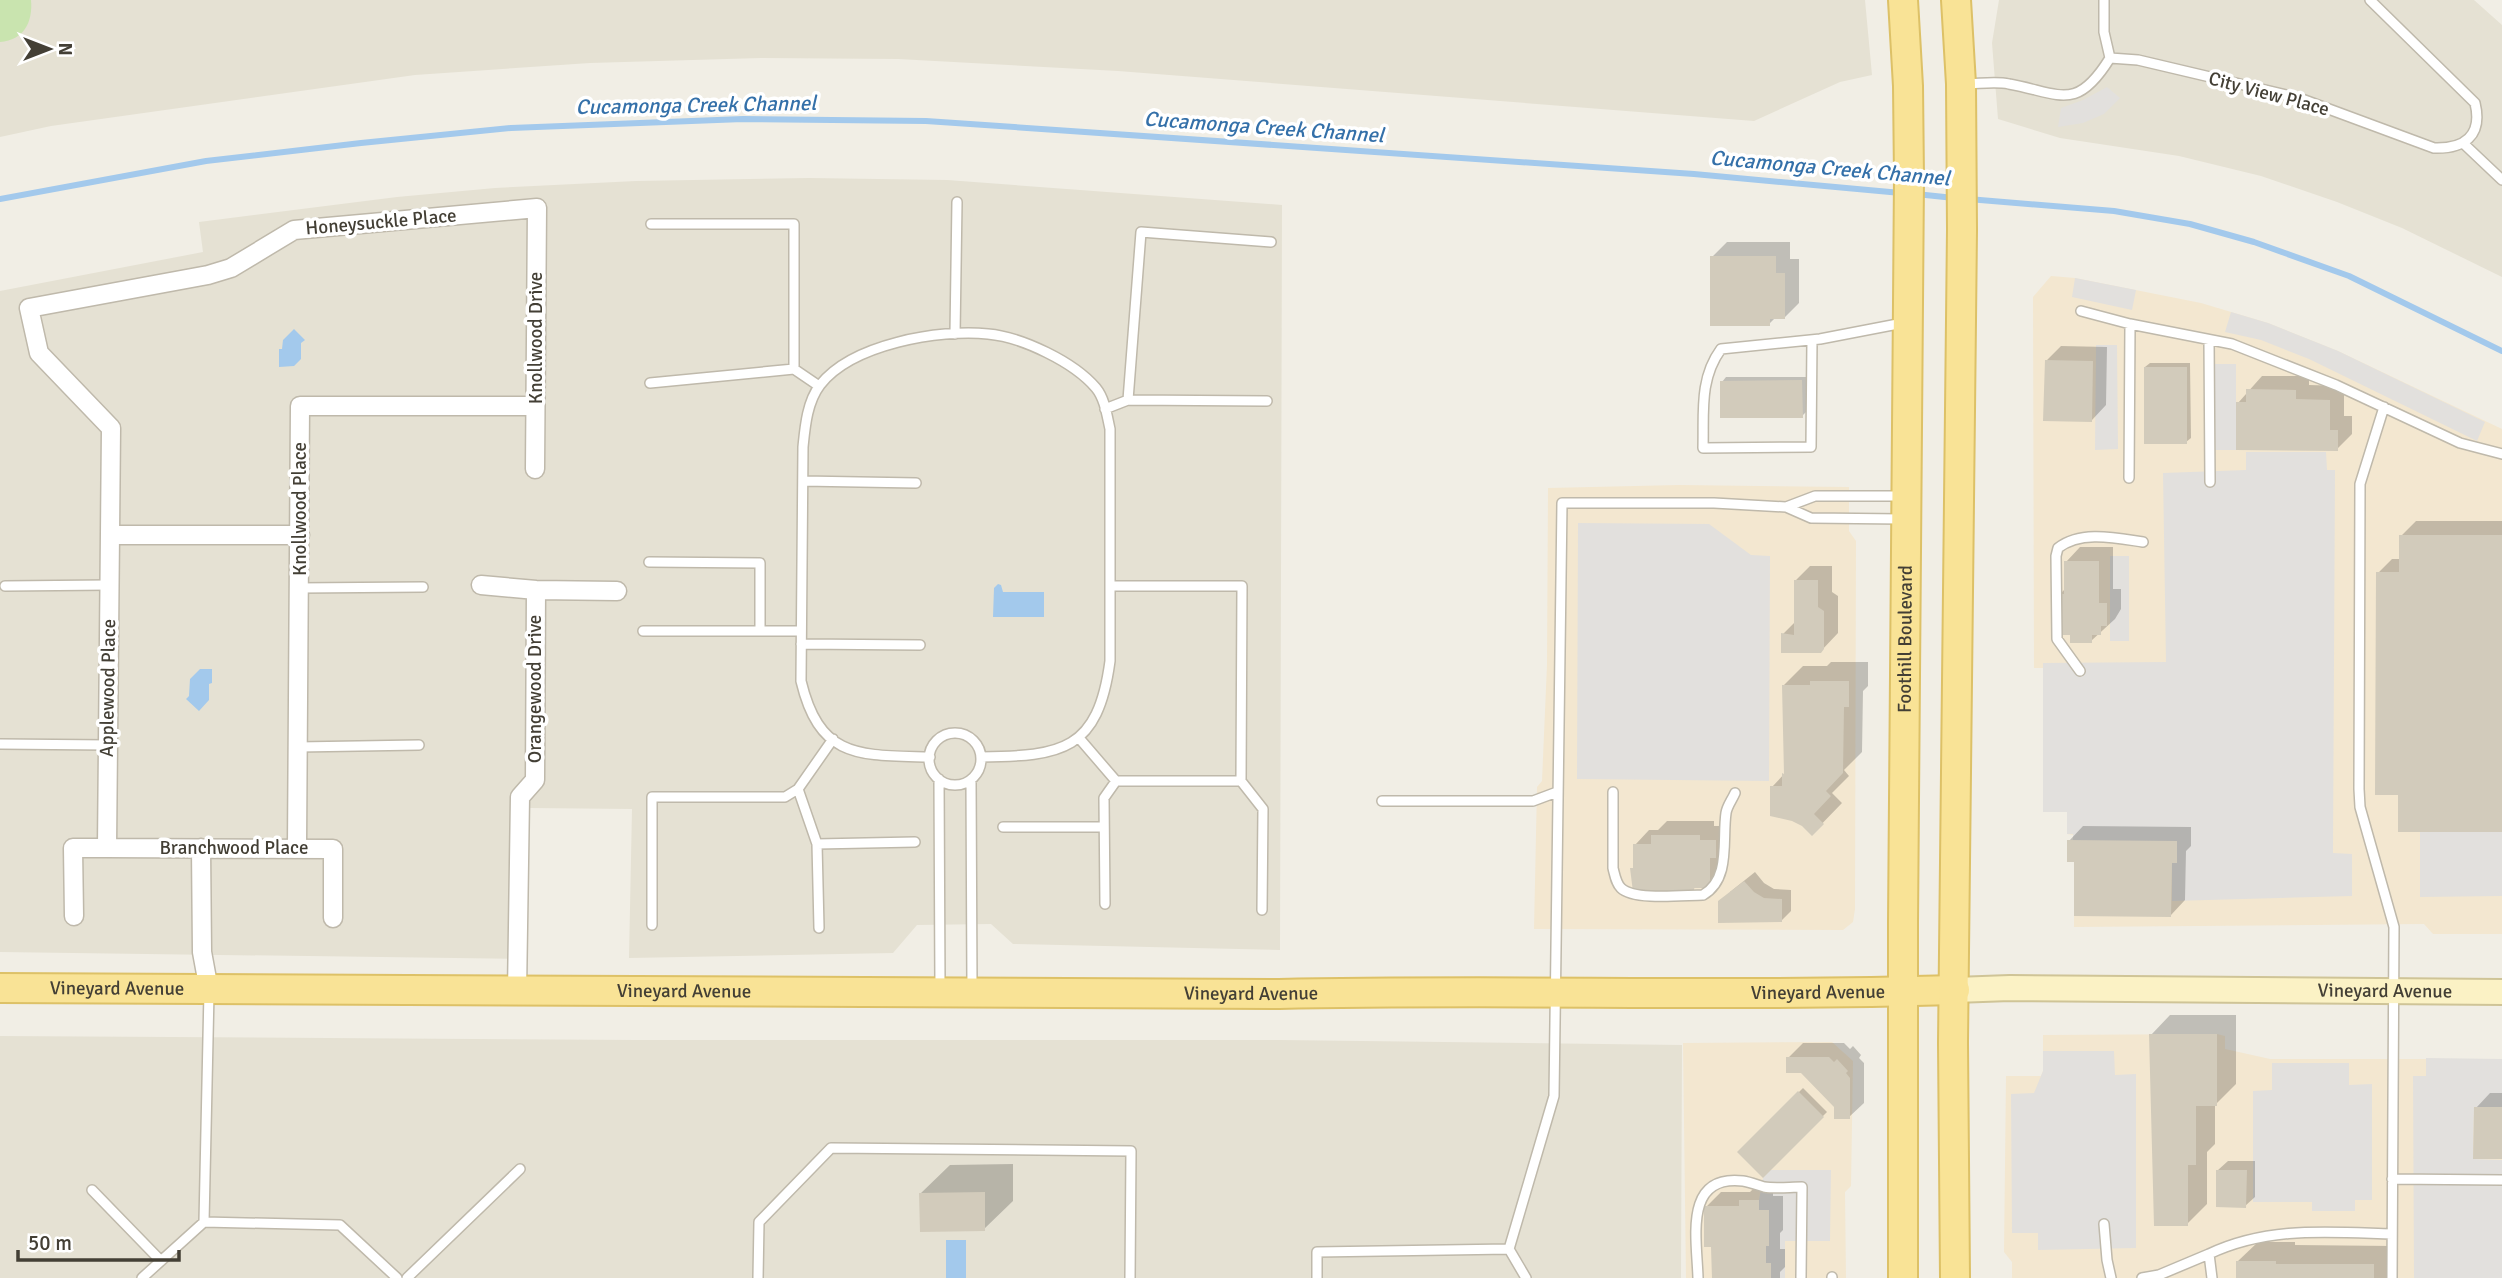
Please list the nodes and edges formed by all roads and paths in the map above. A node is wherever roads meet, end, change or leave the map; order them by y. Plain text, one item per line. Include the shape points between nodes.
1 (1903, 0) edge
2 (1956, 0) edge
3 (2104, 0) edge
4 (2370, 0) edge
5 (2110, 58) junction
6 (1961, 84) junction
7 (2464, 144) junction
8 (2502, 180) edge
9 (957, 202) dead end
10 (537, 208) joint
11 (651, 224) dead end
12 (1271, 242) dead end
13 (2081, 310) dead end
14 (1908, 322) junction
15 (2130, 324) junction
16 (955, 334) junction
17 (1812, 340) junction
18 (2209, 341) junction
19 (794, 369) junction
20 (650, 383) dead end
21 (819, 386) junction
22 (1128, 400) junction
23 (1267, 401) dead end
24 (535, 406) junction
25 (2384, 407) junction
26 (1105, 409) junction
27 (111, 428) joint
28 (2502, 454) edge
29 (535, 469) dead end
30 (2129, 478) dead end
31 (803, 481) junction
32 (2210, 482) dead end
33 (916, 483) dead end
34 (1786, 507) junction
35 (1906, 507) junction
36 (110, 535) junction
37 (300, 535) junction
38 (2143, 542) dead end
39 (649, 562) dead end
40 (109, 585) junction
41 (481, 585) dead end
42 (5, 586) dead end
43 (1110, 586) junction
44 (423, 587) dead end
45 (299, 588) junction
46 (536, 590) junction
47 (617, 590) dead end
48 (643, 631) dead end
49 (760, 631) junction
50 (802, 631) junction
51 (802, 644) junction
52 (920, 645) dead end
53 (2080, 671) dead end
54 (1079, 738) junction
55 (832, 739) junction
56 (0, 744) edge
57 (108, 745) junction
58 (419, 745) dead end
59 (298, 747) junction
60 (929, 757) junction
61 (981, 757) junction
62 (939, 779) junction
63 (971, 780) junction
64 (1116, 781) junction
65 (1241, 781) junction
66 (798, 789) junction
67 (1557, 792) junction
68 (1614, 792) dead end
69 (1735, 793) dead end
70 (1382, 800) dead end
71 (1003, 827) dead end
72 (1104, 827) junction
73 (915, 842) dead end
74 (817, 844) junction
75 (297, 847) junction
76 (107, 848) junction
77 (201, 848) junction
78 (1105, 904) dead end
79 (1262, 910) dead end
80 (74, 916) dead end
81 (333, 918) dead end
82 (652, 925) dead end
83 (819, 928) dead end
84 (0, 988) edge
85 (209, 990) junction
86 (1955, 990) junction
87 (1555, 991) junction
88 (2392, 991) junction
89 (517, 992) junction
90 (1903, 992) junction
91 (2502, 992) edge
92 (940, 993) junction
93 (972, 993) junction
94 (520, 1169) dead end
95 (2392, 1179) junction
96 (2502, 1181) edge
97 (92, 1190) dead end
98 (204, 1222) junction
99 (2104, 1223) dead end
100 (2392, 1234) junction
101 (1508, 1249) junction
102 (2209, 1254) junction
103 (161, 1261) junction
104 (1801, 1277) edge
105 (142, 1278) edge
106 (397, 1278) edge
107 (407, 1278) edge
108 (758, 1278) edge
109 (1130, 1278) edge
110 (1317, 1278) edge
111 (1526, 1278) edge
112 (1698, 1278) edge
113 (1903, 1278) edge
114 (1955, 1278) edge
115 (2111, 1278) edge
116 (2142, 1278) edge
117 (2212, 1278) edge
118 (2392, 1278) edge

1 - 14 main road, Foothill Boulevard via 1908,86
2 - 6 main road
3 - 5 lane
4 - 7 lane via 2475,103 2477,123
5 - 6 lane via 2091,85 2068,96 2008,84
5 - 7 lane, City View Place via 2138,60 2299,98 2434,148
6 - 86 main road
7 - 8 lane
9 - 16 lane
10 - 24 street, Knollwood Drive
10 - 27 street, Honeysuckle Place via 294,230 231,268 208,275 29,308 40,353
11 - 19 lane via 794,224
12 - 22 lane via 1141,232
13 - 15 lane
14 - 17 lane
14 - 35 main road, Foothill Boulevard
15 - 18 lane
15 - 30 lane
16 - 21 lane via 888,344 849,361
16 - 26 lane via 988,334 1024,342 1068,364 1097,389
17 - 17 lane via 1721,349 1705,380 1703,449 1811,447
18 - 25 lane via 2232,344
18 - 32 lane
19 - 20 lane
19 - 21 lane
21 - 31 lane via 805,420
22 - 23 lane
22 - 26 lane
24 - 29 street, Knollwood Drive
24 - 37 street, Knollwood Place via 300,406
25 - 28 lane via 2460,443
25 - 88 lane via 2360,484 2359,789 2394,927
26 - 43 lane via 1110,429
27 - 36 street, Applewood Place
31 - 33 lane
31 - 50 lane
34 - 35 lane via 1815,496
34 - 35 lane via 1811,518
34 - 67 lane via 1562,503
35 - 90 main road, Foothill Boulevard
36 - 37 street
36 - 40 street, Applewood Place
37 - 45 street, Knollwood Place
38 - 53 lane via 2075,538 2058,548 2057,639
39 - 49 lane via 760,563
40 - 42 lane
40 - 57 street, Applewood Place
41 - 46 street
43 - 54 lane via 1106,693 1094,722
43 - 65 lane via 1241,586
44 - 45 lane
45 - 59 street, Knollwood Place
46 - 47 street
46 - 89 street, Orangewood Drive via 535,780 520,797
48 - 49 lane
49 - 50 lane
50 - 51 lane
51 - 52 lane
51 - 55 lane via 807,704 818,727
54 - 61 lane via 1031,756
54 - 64 lane
55 - 60 lane via 846,749 871,756
55 - 66 lane
56 - 57 lane
57 - 76 street, Applewood Place
58 - 59 lane
59 - 75 street, Knollwood Place
60 - 61 lane via 941,737 956,733 970,738
60 - 62 lane
61 - 63 lane
62 - 63 lane via 958,785
62 - 92 lane
63 - 93 lane
64 - 65 lane
64 - 72 lane via 1104,799
65 - 79 lane via 1263,809
66 - 74 lane
66 - 82 lane via 785,797 652,797
67 - 70 lane via 1533,801
67 - 87 lane
68 - 69 lane via 1613,868 1620,888 1635,895 1703,895 1712,890 1721,873 1726,810
71 - 72 lane
72 - 78 lane
73 - 74 lane
74 - 83 lane
75 - 77 street, Branchwood Place
75 - 81 street, Branchwood Place via 333,849
76 - 77 street, Branchwood Place
76 - 80 street via 73,848
77 - 85 street via 202,952
84 - 85 main road, Vineyard Avenue
85 - 89 main road, Vineyard Avenue
85 - 98 lane
86 - 88 main road, Vineyard Avenue
86 - 90 main road, Vineyard Avenue
86 - 114 main road
87 - 90 main road, Vineyard Avenue
87 - 93 main road, Vineyard Avenue
87 - 101 lane via 1554,1096
88 - 91 main road, Vineyard Avenue
88 - 95 lane
89 - 92 main road, Vineyard Avenue
90 - 113 main road, Foothill Boulevard
92 - 93 main road, Vineyard Avenue
94 - 107 lane
95 - 96 lane
95 - 100 lane
97 - 103 lane
98 - 103 lane
98 - 106 lane via 340,1225
99 - 115 lane
100 - 102 lane via 2283,1233 2231,1243
100 - 118 lane
101 - 110 lane via 1317,1252
101 - 111 lane
102 - 116 lane
102 - 117 lane
103 - 105 lane
104 - 112 lane via 1802,1187 1767,1188 1721,1181 1701,1197 1696,1214
108 - 109 lane via 759,1222 831,1149 1131,1152

